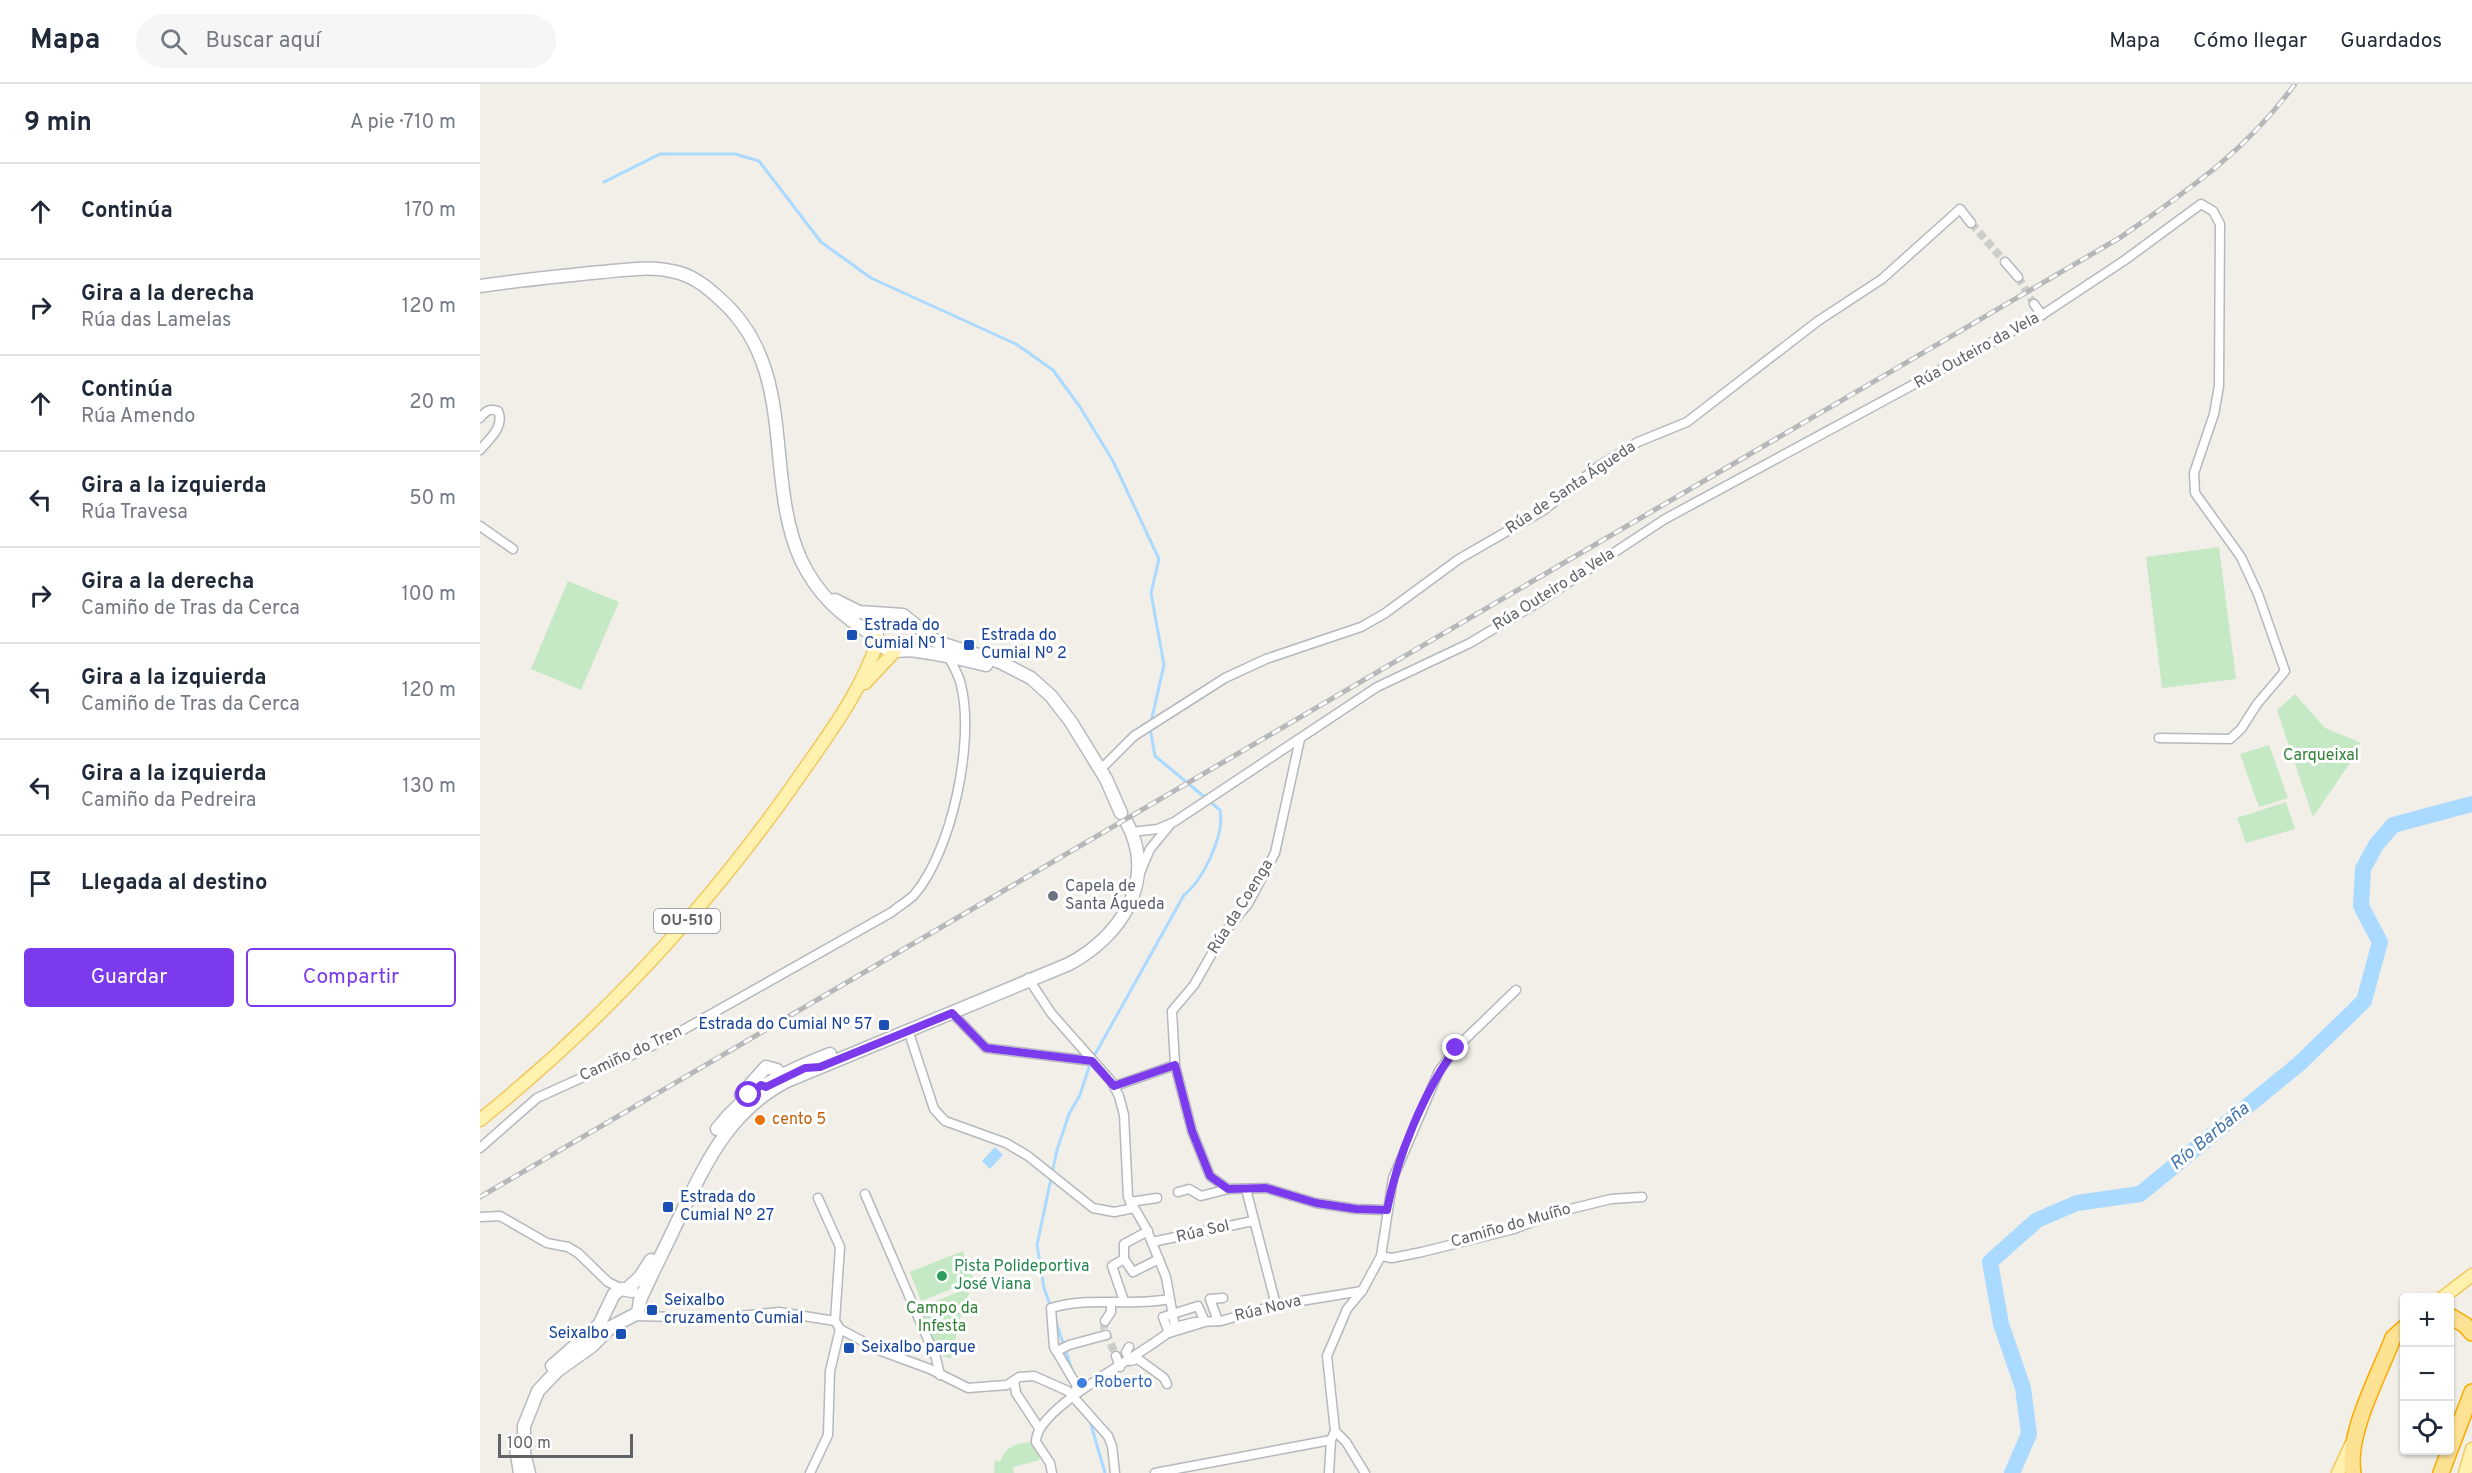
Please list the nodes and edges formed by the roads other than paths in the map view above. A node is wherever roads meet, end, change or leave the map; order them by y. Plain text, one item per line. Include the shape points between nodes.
1 (1971, 223) tunnel mouth
2 (2006, 262) tunnel mouth
3 (2018, 277) tunnel mouth
4 (480, 279) edge
5 (504, 282) junction
6 (480, 286) edge
7 (2034, 304) tunnel mouth
8 (2042, 315) junction
9 (480, 418) edge
10 (480, 450) edge
11 (480, 526) edge
12 (513, 549) dead end
13 (816, 584) junction
14 (888, 615) junction
15 (913, 628) junction
16 (877, 638) junction
17 (899, 650) junction
18 (948, 656) junction
19 (858, 690) junction
20 (2159, 738) dead end
21 (1300, 739) junction
22 (1100, 770) junction
23 (1124, 819) junction
24 (1174, 822) junction
25 (1137, 859) junction
26 (1139, 873) junction
27 (1065, 957) junction
28 (1029, 979) junction
29 (1516, 990) dead end
30 (960, 1001) junction
31 (952, 1013) junction
32 (908, 1030) junction
33 (1092, 1061) junction
34 (1175, 1065) junction
35 (820, 1067) junction
36 (781, 1076) junction
37 (762, 1082) junction
38 (1114, 1086) junction
39 (480, 1120) edge
40 (718, 1140) junction
41 (480, 1148) edge
42 (1246, 1188) junction
43 (1228, 1189) junction
44 (1178, 1192) dead end
45 (865, 1194) dead end
46 (1642, 1197) dead end
47 (818, 1198) dead end
48 (1157, 1198) dead end
49 (1132, 1205) junction
50 (1387, 1210) junction
51 (480, 1216) edge
52 (1253, 1221) junction
53 (1148, 1232) junction
54 (1152, 1242) junction
55 (1381, 1256) junction
56 (1124, 1259) junction
57 (1159, 1259) junction
58 (2472, 1275) edge
59 (608, 1282) junction
60 (624, 1289) junction
61 (1362, 1291) junction
62 (2449, 1293) edge
63 (1223, 1298) dead end
64 (1169, 1299) junction
65 (1124, 1301) junction
66 (610, 1302) junction
67 (1111, 1304) junction
68 (1276, 1305) junction
69 (638, 1312) junction
70 (1172, 1315) junction
71 (2454, 1318) edge
72 (1106, 1321) tunnel mouth
73 (1218, 1321) junction
74 (1205, 1322) junction
75 (837, 1325) junction
76 (1172, 1330) junction
77 (2399, 1333) edge
78 (2472, 1333) edge
79 (1106, 1335) dead end
80 (1129, 1347) dead end
81 (1057, 1351) junction
82 (1116, 1356) tunnel mouth
83 (1130, 1361) junction
84 (1120, 1367) junction
85 (940, 1375) junction
86 (1014, 1381) junction
87 (1167, 1384) dead end
88 (2472, 1392) edge
89 (1073, 1395) junction
90 (2472, 1412) edge
91 (1039, 1428) junction
92 (1335, 1431) junction
93 (2355, 1436) junction
94 (1331, 1440) junction
95 (2472, 1449) edge
96 (520, 1473) edge
97 (529, 1473) edge
98 (810, 1473) edge
99 (1052, 1473) edge
100 (1115, 1473) edge
101 (1155, 1473) edge
102 (1329, 1473) edge
103 (1365, 1473) edge
104 (2338, 1473) edge
105 (2353, 1473) edge
106 (2442, 1473) edge
107 (2465, 1473) edge

1 - 22 street, Rúa de Santa Águeda via 1960,209 1882,279 1818,321 1687,422 1638,442 1596,468 1545,510 1459,559 1371,621 1266,659 1205,690 1134,736
2 - 3 street
4 - 5 street
5 - 6 street
5 - 13 street via 664,270 692,278 725,304 751,338 767,375 790,526 801,560
7 - 8 street
8 - 20 street, Rúa Outeiro da Vela via 2201,204 2213,211 2220,224 2219,386 2194,473 2195,493 2241,557 2285,671 2230,739
8 - 21 street, Rúa Outeiro da Vela via 1665,519 1539,602 1470,643 1377,687
9 - 10 street via 492,409 501,417 500,425
11 - 12 street
13 - 14 street via 846,607
13 - 16 street via 832,606
14 - 15 street via 900,614
14 - 16 street via 879,622
15 - 17 street via 910,643
15 - 18 street
15 - 22 street via 941,644 1000,662 1031,678 1060,706
16 - 17 street via 887,649
16 - 19 main road
17 - 18 street
17 - 19 main road
18 - 23 street via 998,669 1033,689 1059,717
18 - 41 street, Camiño do Tren via 963,694 958,787 942,843 913,896 892,912 667,1039 537,1098
19 - 39 main road, OU-510 via 776,810 696,911 600,1014
21 - 24 street, Rúa Outeiro da Vela
21 - 34 street, Rúa da Coenga via 1275,853 1248,904 1223,934 1194,984 1172,1011
22 - 23 street
23 - 24 street via 1158,829
23 - 25 street
24 - 26 street via 1155,841
25 - 26 street
25 - 27 street via 1131,888 1110,924
26 - 28 street via 1131,903 1112,933 1084,956
27 - 28 street
27 - 30 street
28 - 30 street
28 - 31 street
28 - 33 street via 1051,1014
29 - 50 street via 1456,1048 1439,1071 1393,1178
30 - 36 street
31 - 32 street
31 - 33 street via 986,1048
32 - 35 street
32 - 49 street via 934,1109 945,1121 1006,1143 1093,1208 1114,1212
33 - 38 street
34 - 38 street
34 - 43 street, Rúa da Coenga via 1192,1131 1210,1176
35 - 36 street
35 - 40 street via 771,1089 744,1110
36 - 37 street
37 - 40 street via 729,1120
37 - 60 street via 716,1131 698,1160 649,1264
38 - 49 street via 1124,1115
40 - 69 street
42 - 43 street
42 - 50 street via 1266,1188 1316,1203
42 - 52 street
43 - 44 street via 1201,1196 1190,1188
45 - 85 street
46 - 55 street, Camiño do Muíño via 1611,1198 1514,1229 1422,1252 1392,1258
47 - 75 street via 840,1247
48 - 49 street
49 - 53 street
50 - 55 street
51 - 59 street via 500,1216 547,1243 567,1247
52 - 54 street, Rúa Sol
52 - 68 street
53 - 54 street
53 - 56 street via 1124,1244
54 - 57 street
55 - 61 street
56 - 57 street via 1133,1272
56 - 65 street via 1112,1266
57 - 64 street via 1168,1282
58 - 62 main road
59 - 60 street
59 - 66 street
60 - 66 street
60 - 69 street via 635,1292
61 - 68 street, Rúa Nova
61 - 92 street via 1347,1309 1327,1356
63 - 73 street via 1210,1299
64 - 65 street
64 - 70 street
65 - 67 street
66 - 69 street via 614,1315
66 - 96 street via 599,1325 546,1371 528,1396 517,1434
67 - 72 street
67 - 81 street via 1065,1304 1052,1308
68 - 73 street, Rúa Nova
69 - 75 street via 721,1318 779,1312
69 - 97 street via 556,1371 538,1391 524,1426
70 - 74 street via 1198,1306
70 - 76 street
71 - 78 highway
73 - 74 street, Rúa Nova
74 - 76 street, Rúa Nova
75 - 85 street via 880,1351
75 - 98 street via 830,1371 830,1426
76 - 83 street
77 - 93 highway
79 - 81 street
80 - 83 street via 1126,1352
81 - 89 street via 1077,1386
82 - 84 street
83 - 84 street
83 - 87 street via 1138,1359
84 - 89 street
85 - 86 street via 968,1388
86 - 89 street via 1034,1376
86 - 91 street via 1016,1394
88 - 106 highway
89 - 91 street
89 - 100 street via 1108,1436 1113,1446
90 - 106 main road
91 - 99 street via 1036,1442
92 - 94 street
92 - 103 street
93 - 104 main road
93 - 105 highway
94 - 101 street
94 - 102 street
95 - 107 main road

